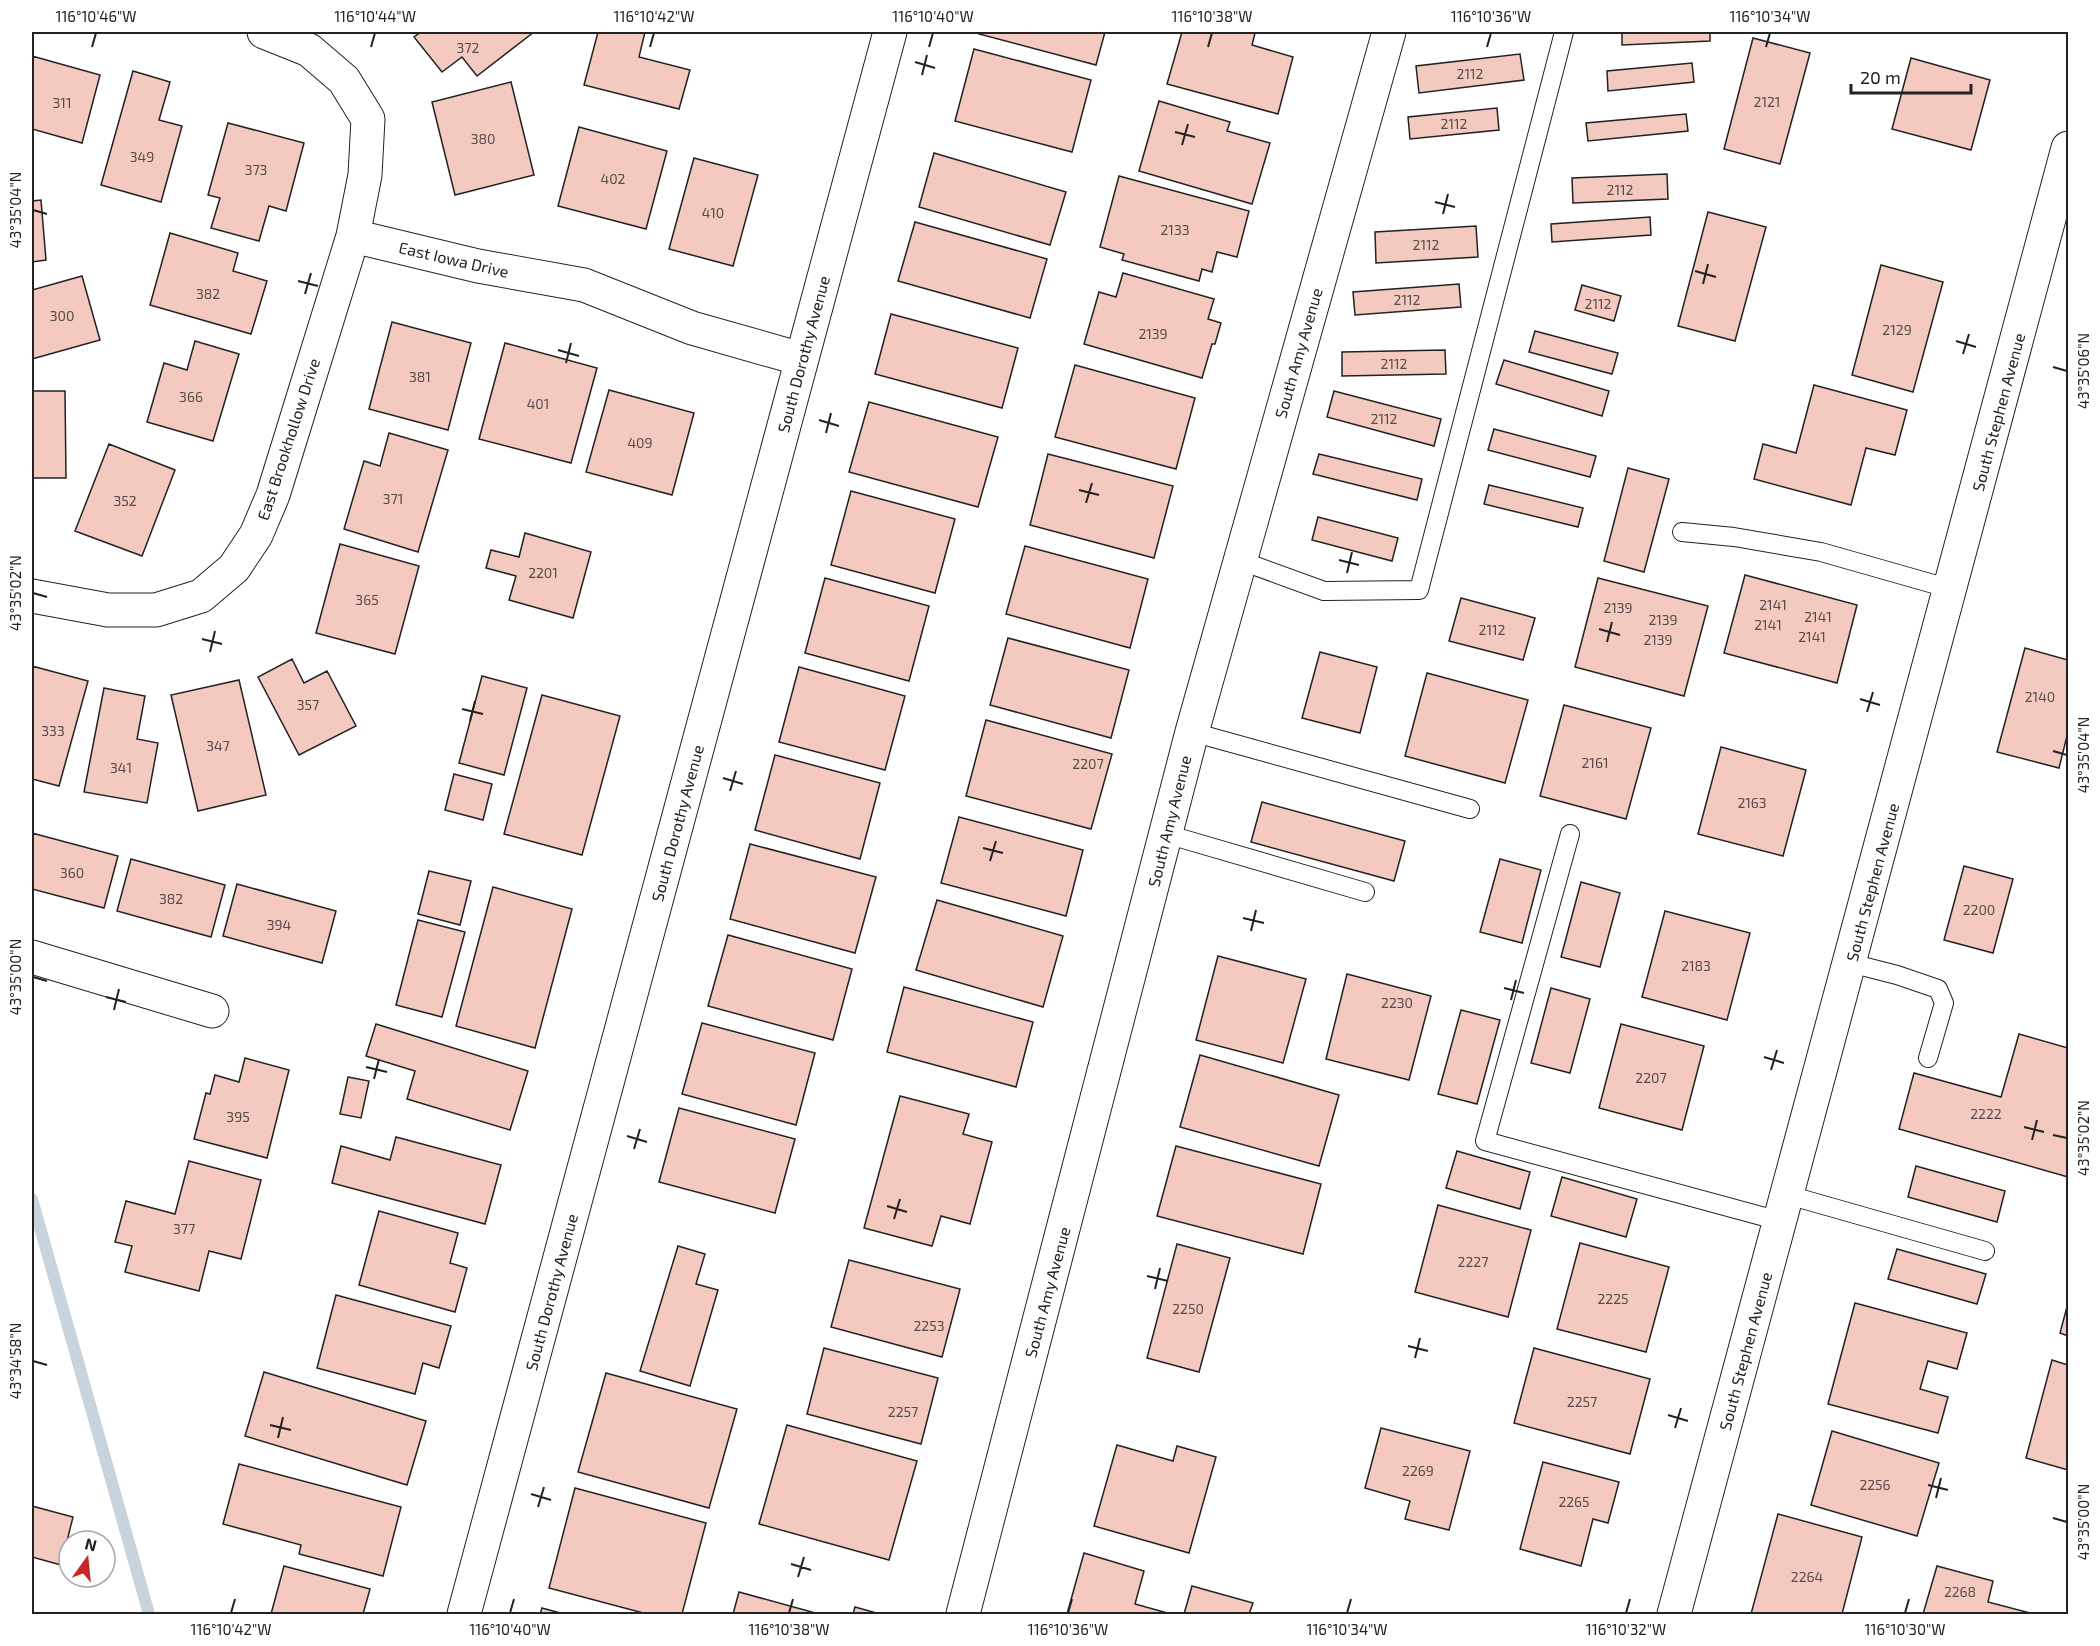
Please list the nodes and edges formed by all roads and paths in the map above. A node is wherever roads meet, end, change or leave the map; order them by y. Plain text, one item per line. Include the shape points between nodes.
1 (264, 32) edge
2 (890, 32) edge
3 (1389, 32) edge
4 (1564, 32) edge
5 (2068, 148) edge
6 (353, 236) junction
7 (801, 359) junction
8 (1682, 532) dead end
9 (1239, 560) junction
10 (1951, 589) junction
11 (32, 596) edge
12 (1192, 732) junction
13 (1470, 809) dead end
14 (1166, 834) junction
15 (1570, 834) dead end
16 (1365, 892) dead end
17 (32, 957) edge
18 (1850, 963) junction
19 (212, 1011) dead end
20 (1928, 1058) dead end
21 (1784, 1208) junction
22 (1985, 1251) dead end
23 (464, 1614) edge
24 (963, 1614) edge
25 (1674, 1614) edge

1 - 6 street via 309,50 344,80 368,119 365,175
2 - 7 street, South Dorothy Avenue
3 - 9 street, South Amy Avenue
4 - 9 lane via 1419,590 1324,591
5 - 10 street, South Stephen Avenue
6 - 7 street, East Iowa Drive via 478,267 585,285 692,328
6 - 11 street, East Brookhollow Drive via 273,495 256,535 234,568 201,596 156,610 108,610
7 - 23 street, South Dorothy Avenue
8 - 10 lane via 1821,552
9 - 12 street, South Amy Avenue
10 - 18 street, South Stephen Avenue
12 - 13 lane
12 - 14 street, South Amy Avenue
14 - 16 lane
14 - 24 street, South Amy Avenue
15 - 21 lane via 1485,1141
17 - 19 street
18 - 20 lane via 1938,989 1944,1003
18 - 21 street, South Stephen Avenue
21 - 22 lane
21 - 25 street, South Stephen Avenue

